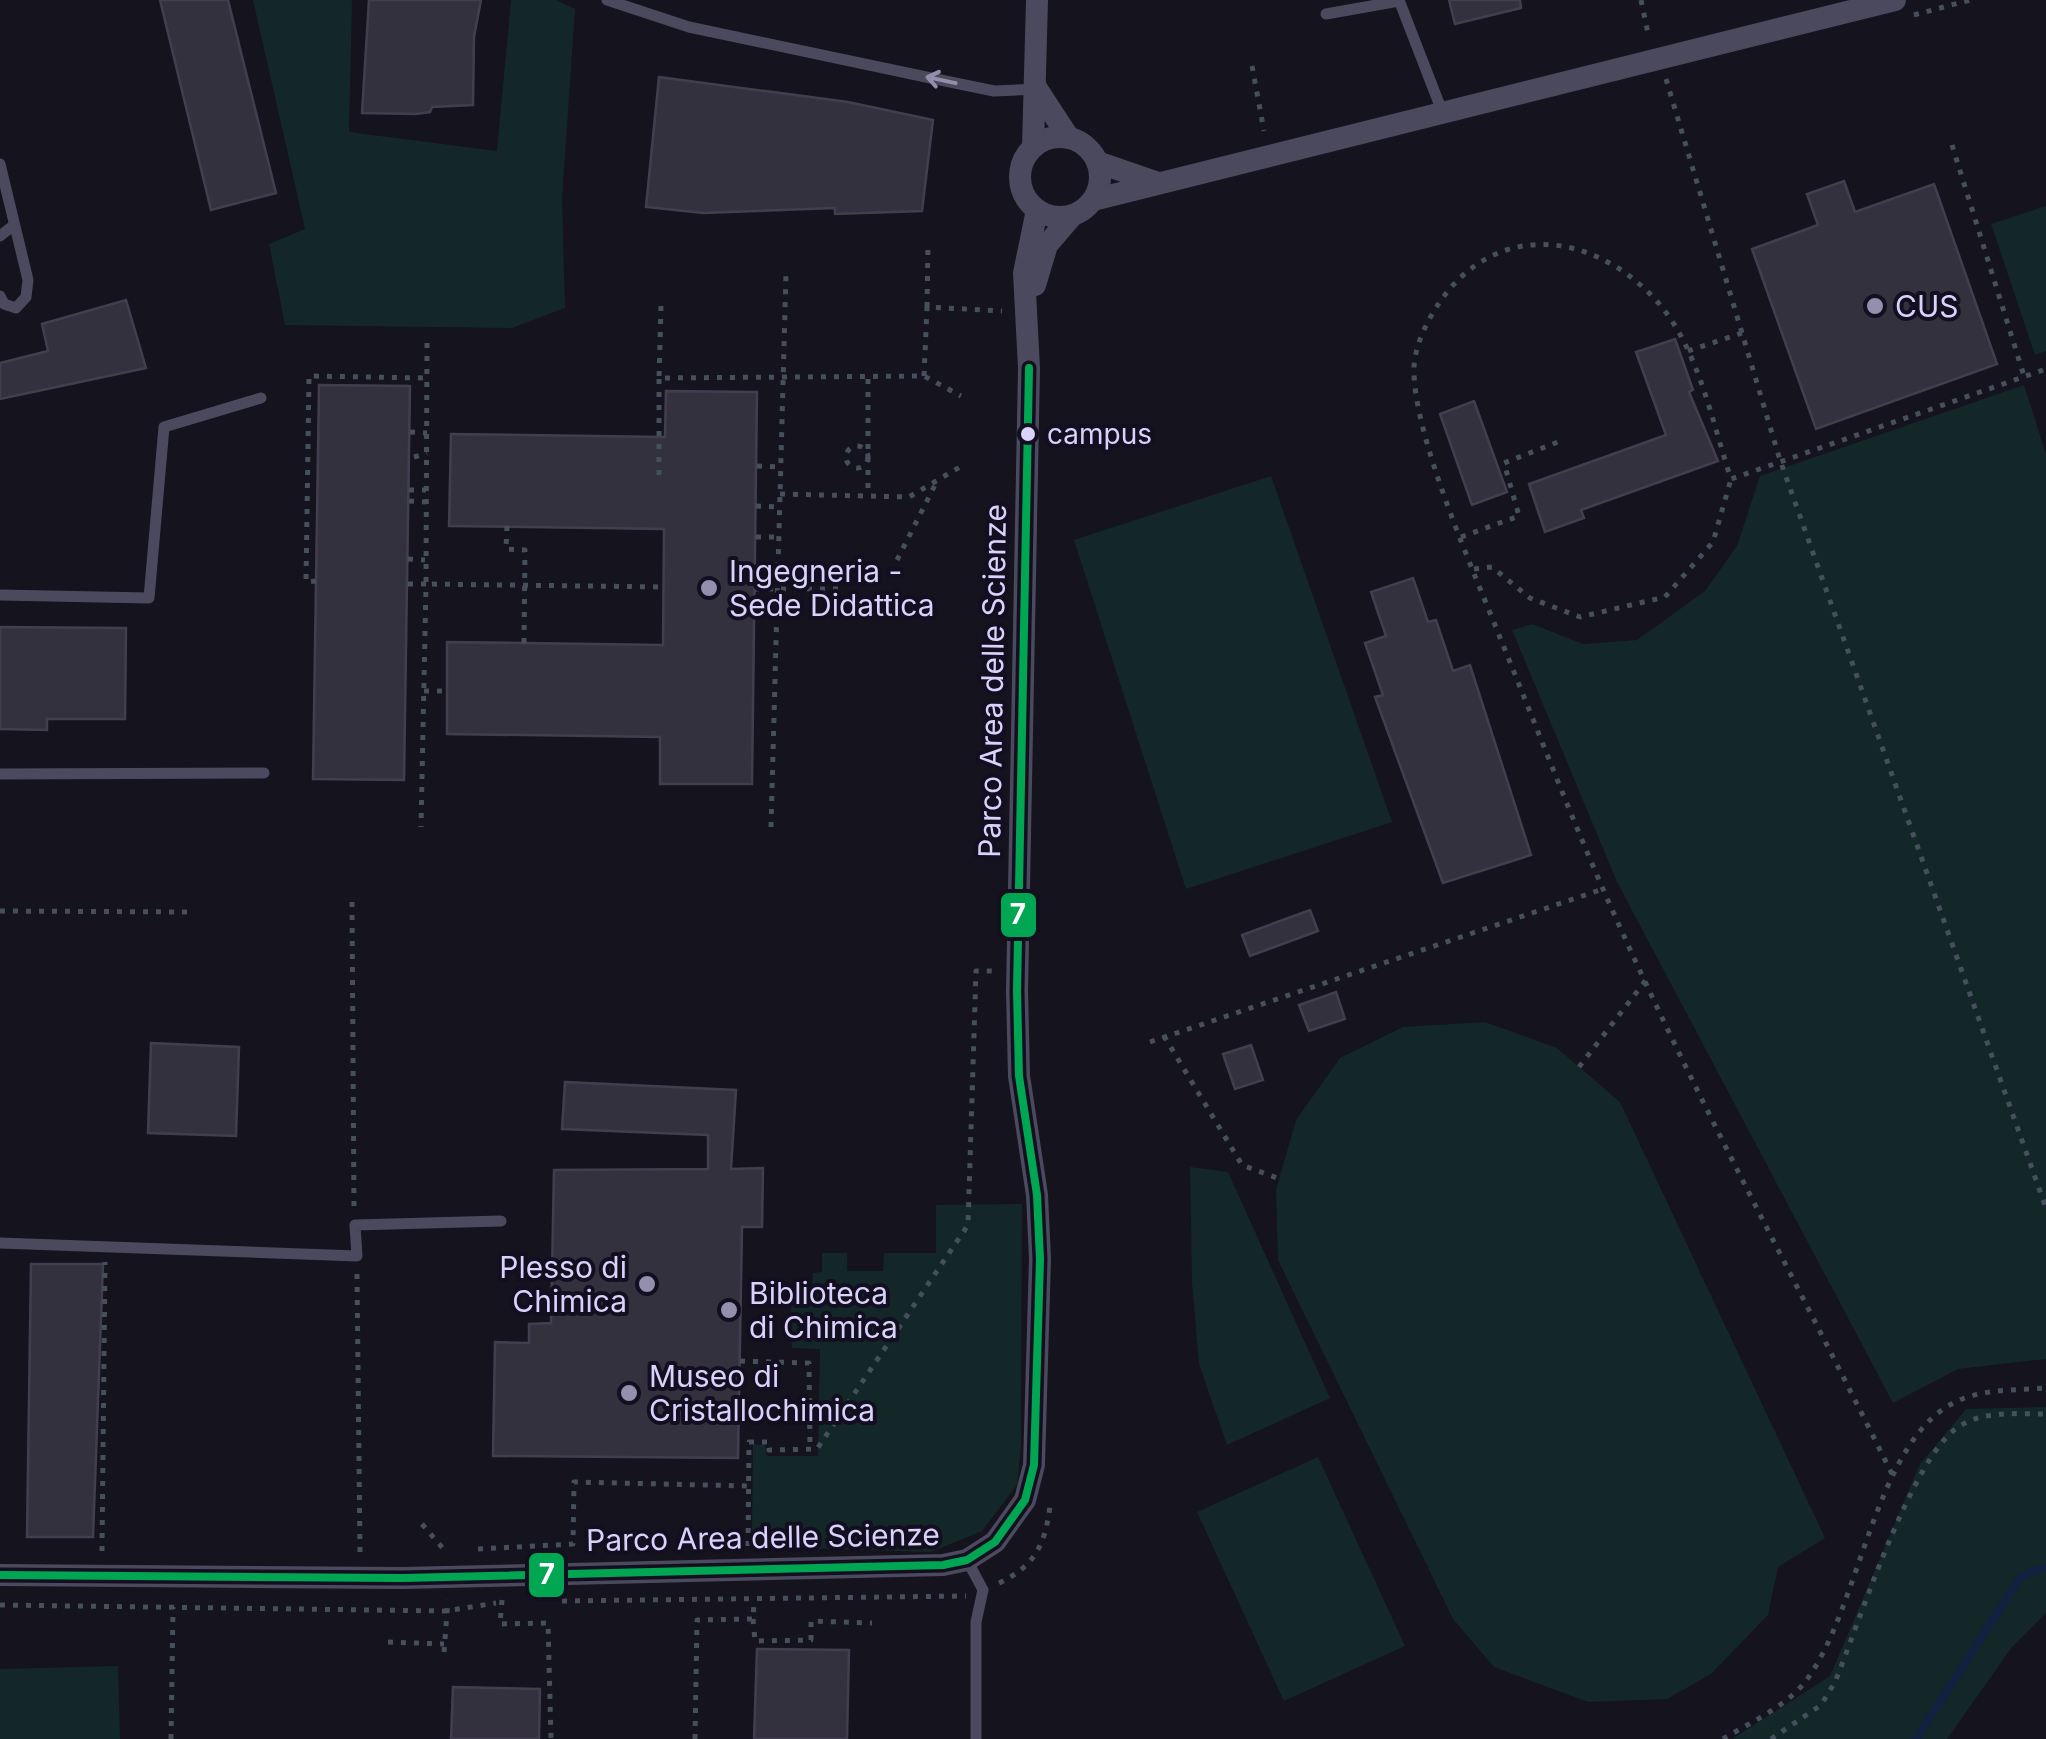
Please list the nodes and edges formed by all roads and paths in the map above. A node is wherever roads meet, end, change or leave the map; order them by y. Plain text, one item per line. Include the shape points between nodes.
1 (608, 0) edge
2 (1037, 0) edge
3 (1399, 0) edge
4 (1641, 0) edge
5 (1895, 0) edge
6 (1326, 14) dead end
7 (1252, 66) dead end
8 (1659, 67) junction
9 (1037, 88) junction
10 (1442, 112) junction
11 (1069, 138) junction
12 (1952, 145) dead end
13 (1033, 147) junction
14 (1269, 154) junction
15 (1097, 162) junction
16 (0, 164) edge
17 (1162, 184) junction
18 (1093, 200) junction
19 (1037, 210) junction
20 (1071, 217) junction
21 (14, 225) junction
22 (0, 236) edge
23 (928, 246) dead end
24 (786, 273) dead end
25 (0, 296) edge
26 (661, 306) dead end
27 (927, 307) junction
28 (1028, 310) junction
29 (1742, 333) junction
30 (427, 343) dead end
31 (1688, 352) junction
32 (2046, 368) edge
33 (924, 376) junction
34 (2024, 376) junction
35 (427, 378) junction
36 (659, 378) junction
37 (868, 378) junction
38 (786, 381) junction
39 (960, 396) dead end
40 (261, 398) dead end
41 (410, 432) dead end
42 (427, 433) junction
43 (1563, 440) dead end
44 (427, 453) junction
45 (869, 456) junction
46 (414, 458) dead end
47 (1780, 460) junction
48 (308, 462) junction
49 (318, 462) dead end
50 (966, 464) dead end
51 (757, 466) dead end
52 (782, 467) junction
53 (658, 475) dead end
54 (1731, 480) junction
55 (936, 482) junction
56 (409, 490) dead end
57 (427, 490) junction
58 (780, 494) junction
59 (868, 496) junction
60 (409, 502) dead end
61 (427, 502) junction
62 (756, 506) dead end
63 (780, 507) junction
64 (507, 526) dead end
65 (756, 536) dead end
66 (780, 536) junction
67 (1462, 537) junction
68 (408, 560) dead end
69 (426, 560) junction
70 (898, 560) dead end
71 (779, 567) junction
72 (755, 568) dead end
73 (1473, 569) junction
74 (316, 582) dead end
75 (408, 584) dead end
76 (426, 584) junction
77 (524, 586) junction
78 (664, 587) dead end
79 (755, 588) dead end
80 (778, 588) junction
81 (843, 589) dead end
82 (0, 595) edge
83 (524, 643) dead end
84 (424, 690) junction
85 (448, 691) dead end
86 (264, 773) dead end
87 (0, 774) edge
88 (771, 827) dead end
89 (421, 828) dead end
90 (1603, 889) junction
91 (352, 902) dead end
92 (0, 911) edge
93 (189, 912) dead end
94 (1646, 980) junction
95 (974, 993) dead end
96 (1164, 1036) junction
97 (1150, 1042) dead end
98 (1579, 1067) dead end
99 (1280, 1178) dead end
100 (2046, 1208) edge
101 (501, 1221) dead end
102 (354, 1225) junction
103 (0, 1243) edge
104 (105, 1244) junction
105 (357, 1256) junction
106 (740, 1361) dead end
107 (2046, 1388) edge
108 (2046, 1414) edge
109 (810, 1449) junction
110 (1892, 1474) junction
111 (749, 1486) junction
112 (1052, 1498) dead end
113 (422, 1524) dead end
114 (967, 1560) junction
115 (446, 1563) junction
116 (752, 1568) junction
117 (0, 1576) edge
118 (102, 1576) junction
119 (360, 1578) junction
120 (502, 1589) dead end
121 (983, 1590) junction
122 (754, 1601) junction
123 (502, 1602) junction
124 (560, 1602) dead end
125 (0, 1605) edge
126 (173, 1607) junction
127 (445, 1611) junction
128 (754, 1619) junction
129 (872, 1623) dead end
130 (388, 1642) dead end
131 (444, 1644) junction
132 (444, 1652) dead end
133 (171, 1739) edge
134 (551, 1739) edge
135 (695, 1739) edge
136 (976, 1739) edge
137 (1723, 1739) edge
138 (1771, 1739) edge

9 -> 1 lane via 994,91 926,78 689,27
2 - 9 street
3 - 6 lane
3 - 10 lane
4 - 8 path
5 - 8 street
7 - 14 path
8 - 10 street
8 - 29 path
9 - 11 street
9 - 13 street
10 - 14 street
11 - 13 street
11 - 15 street
12 - 34 path
13 - 19 street via 1020,180
14 - 17 street
15 - 17 street
15 - 18 street
16 - 21 lane
17 - 18 street
18 - 20 street
19 - 20 street
19 - 28 street, Parco Area delle Scienze via 1024,273
20 - 28 street, Parco Area delle Scienze via 1040,260
21 - 22 lane
21 - 25 lane via 26,297 16,308
23 - 27 path
24 - 38 path
26 - 36 path
27 - 28 path
27 - 33 path
28 - 114 street, Parco Area delle Scienze via 1017,990 1040,1258 1034,1445 1025,1500 994,1542
29 - 31 path
29 - 47 path
30 - 35 path
31 - 54 path
31 - 67 path via 1653,296 1584,249 1534,244 1492,252 1454,281 1426,322 1414,365 1428,442
32 - 34 path
33 - 37 path
33 - 39 path
34 - 47 path
35 - 42 path
35 - 48 path via 308,376
36 - 38 path
36 - 53 path
37 - 38 path
37 - 45 path
38 - 52 path
40 - 82 lane via 164,427 150,598
41 - 42 path
42 - 44 path
43 - 67 path via 1504,462 1519,516
44 - 46 path
44 - 57 path
45 - 45 path via 854,446 845,457 858,468
45 - 59 path
47 - 54 path
47 - 100 path
48 - 49 path
48 - 74 path via 306,582
50 - 55 path
51 - 52 path
52 - 58 path
54 - 73 path via 1713,542 1665,597 1580,617 1530,598 1492,567
55 - 59 path via 910,497
55 - 70 path
56 - 57 path
57 - 61 path
58 - 59 path
58 - 63 path
60 - 61 path
61 - 69 path
62 - 63 path
63 - 66 path
64 - 77 path via 506,549 525,550
65 - 66 path
66 - 71 path
67 - 73 path
68 - 69 path
69 - 76 path
71 - 72 path
71 - 80 path
73 - 90 path
75 - 76 path
76 - 77 path
76 - 84 path
77 - 78 path
77 - 83 path
79 - 80 path
80 - 81 path
80 - 88 path
84 - 85 path
84 - 89 path
86 - 87 lane
90 - 94 path
90 - 96 path
91 - 102 path
92 - 93 path
94 - 98 path
94 - 110 path
95 - 109 path via 968,1225 817,1449
96 - 97 path
96 - 99 path via 1242,1166
101 - 102 lane
102 - 105 lane
103 - 104 lane
104 - 105 lane
104 - 118 path
105 - 119 path
106 - 109 path via 810,1363
107 - 110 path via 1963,1399 1931,1417
108 - 138 path via 1984,1416 1955,1428 1922,1470 1835,1682 1821,1705
109 - 111 path via 769,1450 768,1442 749,1442
110 - 137 path via 1822,1656 1784,1702
111 - 115 path via 574,1482 574,1544
111 - 116 path
112 - 121 path via 1027,1570
113 - 115 path
114 - 116 street, Parco Area delle Scienze
114 - 121 lane
115 - 116 street, Parco Area delle Scienze
115 - 119 street, Parco Area delle Scienze
115 - 127 path
116 - 122 path
117 - 118 street, Parco Area delle Scienze
118 - 119 street, Parco Area delle Scienze
120 - 123 path
121 - 122 path via 952,1597
121 - 136 lane via 976,1622
122 - 124 path
122 - 128 path
123 - 127 path
123 - 134 path via 500,1624 548,1623
125 - 126 path
126 - 127 path
126 - 133 path
127 - 131 path
128 - 129 path via 755,1641 811,1640 811,1621
128 - 135 path via 697,1620
130 - 131 path
131 - 132 path

